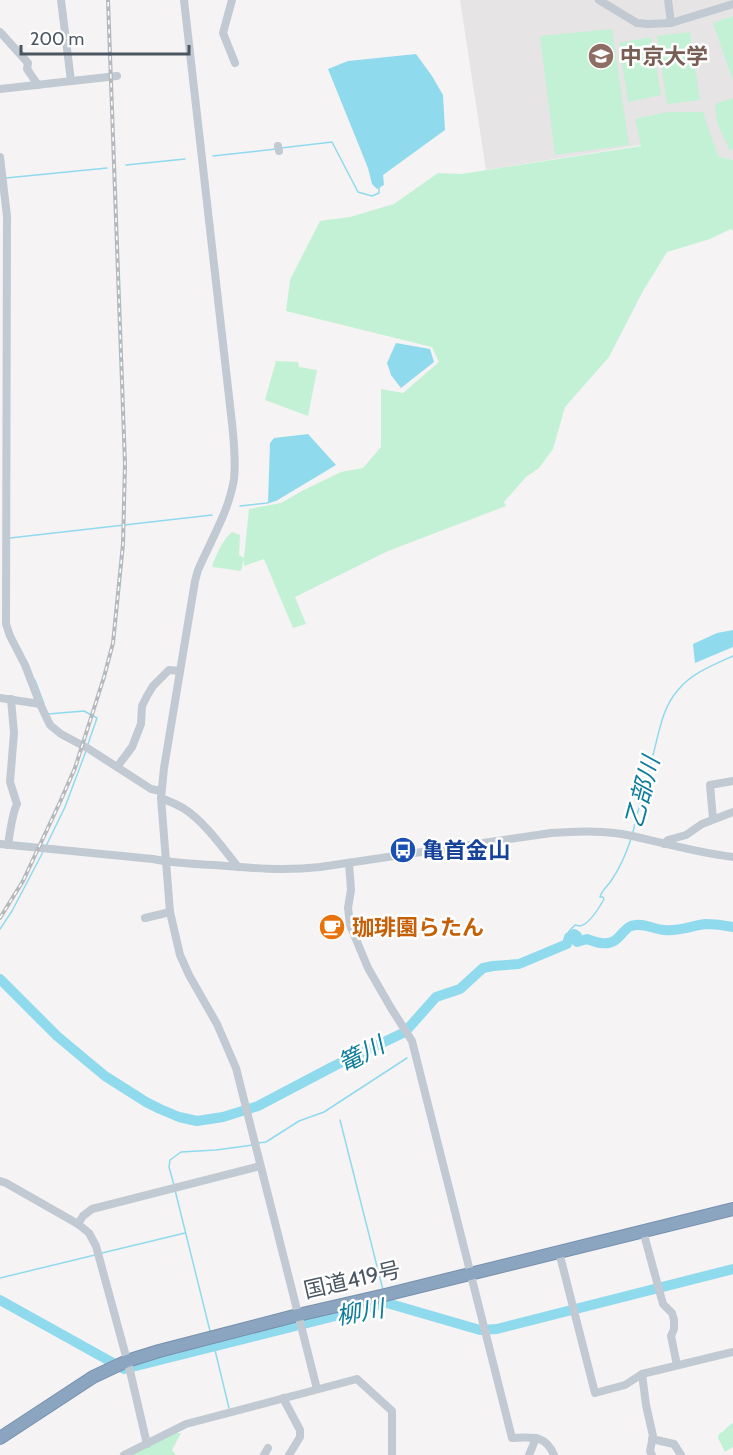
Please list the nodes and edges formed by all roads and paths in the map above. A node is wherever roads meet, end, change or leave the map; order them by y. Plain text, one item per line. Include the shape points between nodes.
1 (61, 0) edge
2 (184, 0) edge
3 (232, 0) edge
4 (598, 0) edge
5 (668, 0) edge
6 (733, 4) edge
7 (671, 23) junction
8 (0, 32) edge
9 (235, 63) dead end
10 (117, 76) dead end
11 (71, 81) junction
12 (38, 85) junction
13 (0, 89) edge
14 (0, 157) edge
15 (3, 267) edge
16 (3, 302) edge
17 (3, 400) edge
18 (3, 483) edge
19 (7, 627) edge
20 (180, 671) junction
21 (0, 698) edge
22 (11, 699) junction
23 (40, 704) junction
24 (117, 767) junction
25 (733, 781) edge
26 (161, 795) junction
27 (733, 812) edge
28 (713, 819) junction
29 (4, 844) edge
30 (664, 844) junction
31 (733, 857) edge
32 (166, 862) junction
33 (349, 863) junction
34 (238, 867) junction
35 (170, 912) junction
36 (145, 918) dead end
37 (261, 1166) junction
38 (0, 1181) edge
39 (733, 1209) edge
40 (78, 1224) junction
41 (643, 1231) junction
42 (559, 1252) junction
43 (471, 1273) junction
44 (298, 1318) junction
45 (733, 1353) edge
46 (123, 1365) junction
47 (677, 1365) junction
48 (642, 1374) junction
49 (317, 1389) junction
50 (283, 1398) junction
51 (0, 1438) edge
52 (536, 1438) junction
53 (652, 1439) junction
54 (147, 1444) junction
55 (124, 1455) edge
56 (289, 1455) edge
57 (392, 1455) edge
58 (529, 1455) edge
59 (554, 1455) edge
60 (652, 1455) edge
61 (681, 1455) edge

1 - 11 street
2 - 20 street via 235,466 228,505 195,581
3 - 9 street via 223,33
4 - 7 street via 637,22
5 - 7 street
6 - 7 street
8 - 12 street via 28,63 27,69
10 - 11 street
11 - 12 street
12 - 13 street
14 - 15 street via 7,216
15 - 16 street
16 - 17 street
17 - 18 street
18 - 19 street
19 - 23 street
20 - 24 street via 169,670 153,687 142,706 141,724 132,747
20 - 26 street
21 - 22 street
22 - 23 street
22 - 29 street via 14,733 10,782 17,804
23 - 24 street via 50,724 61,734
24 - 26 street
25 - 28 street via 710,785
26 - 32 street
26 - 34 street via 201,823
27 - 28 street
28 - 30 street
29 - 32 street
30 - 31 street
30 - 33 street via 601,832 552,833
32 - 34 street
32 - 35 street
33 - 34 street via 284,870
33 - 43 street via 350,925 368,968 412,1041
35 - 36 street
35 - 37 street via 180,955 236,1068
37 - 40 street via 92,1209
37 - 44 street
38 - 40 street
39 - 41 highway, 国道419号
40 - 46 street via 96,1246
41 - 42 highway, 国道419号
41 - 47 street via 663,1304 674,1320 671,1336
42 - 43 highway, 国道419号
42 - 48 street via 595,1393
43 - 44 highway, 国道419号
43 - 52 street via 512,1438
44 - 46 highway, 国道419号 via 159,1351
44 - 49 street
45 - 47 street
46 - 51 highway, 国道419号 via 93,1377
46 - 54 street
47 - 48 street
48 - 53 street
49 - 50 street
49 - 57 street via 357,1379 392,1411
50 - 54 street via 186,1424
50 - 56 street via 300,1430
52 - 58 street
52 - 59 street via 545,1442
53 - 60 street
53 - 61 street via 674,1444
54 - 55 street

